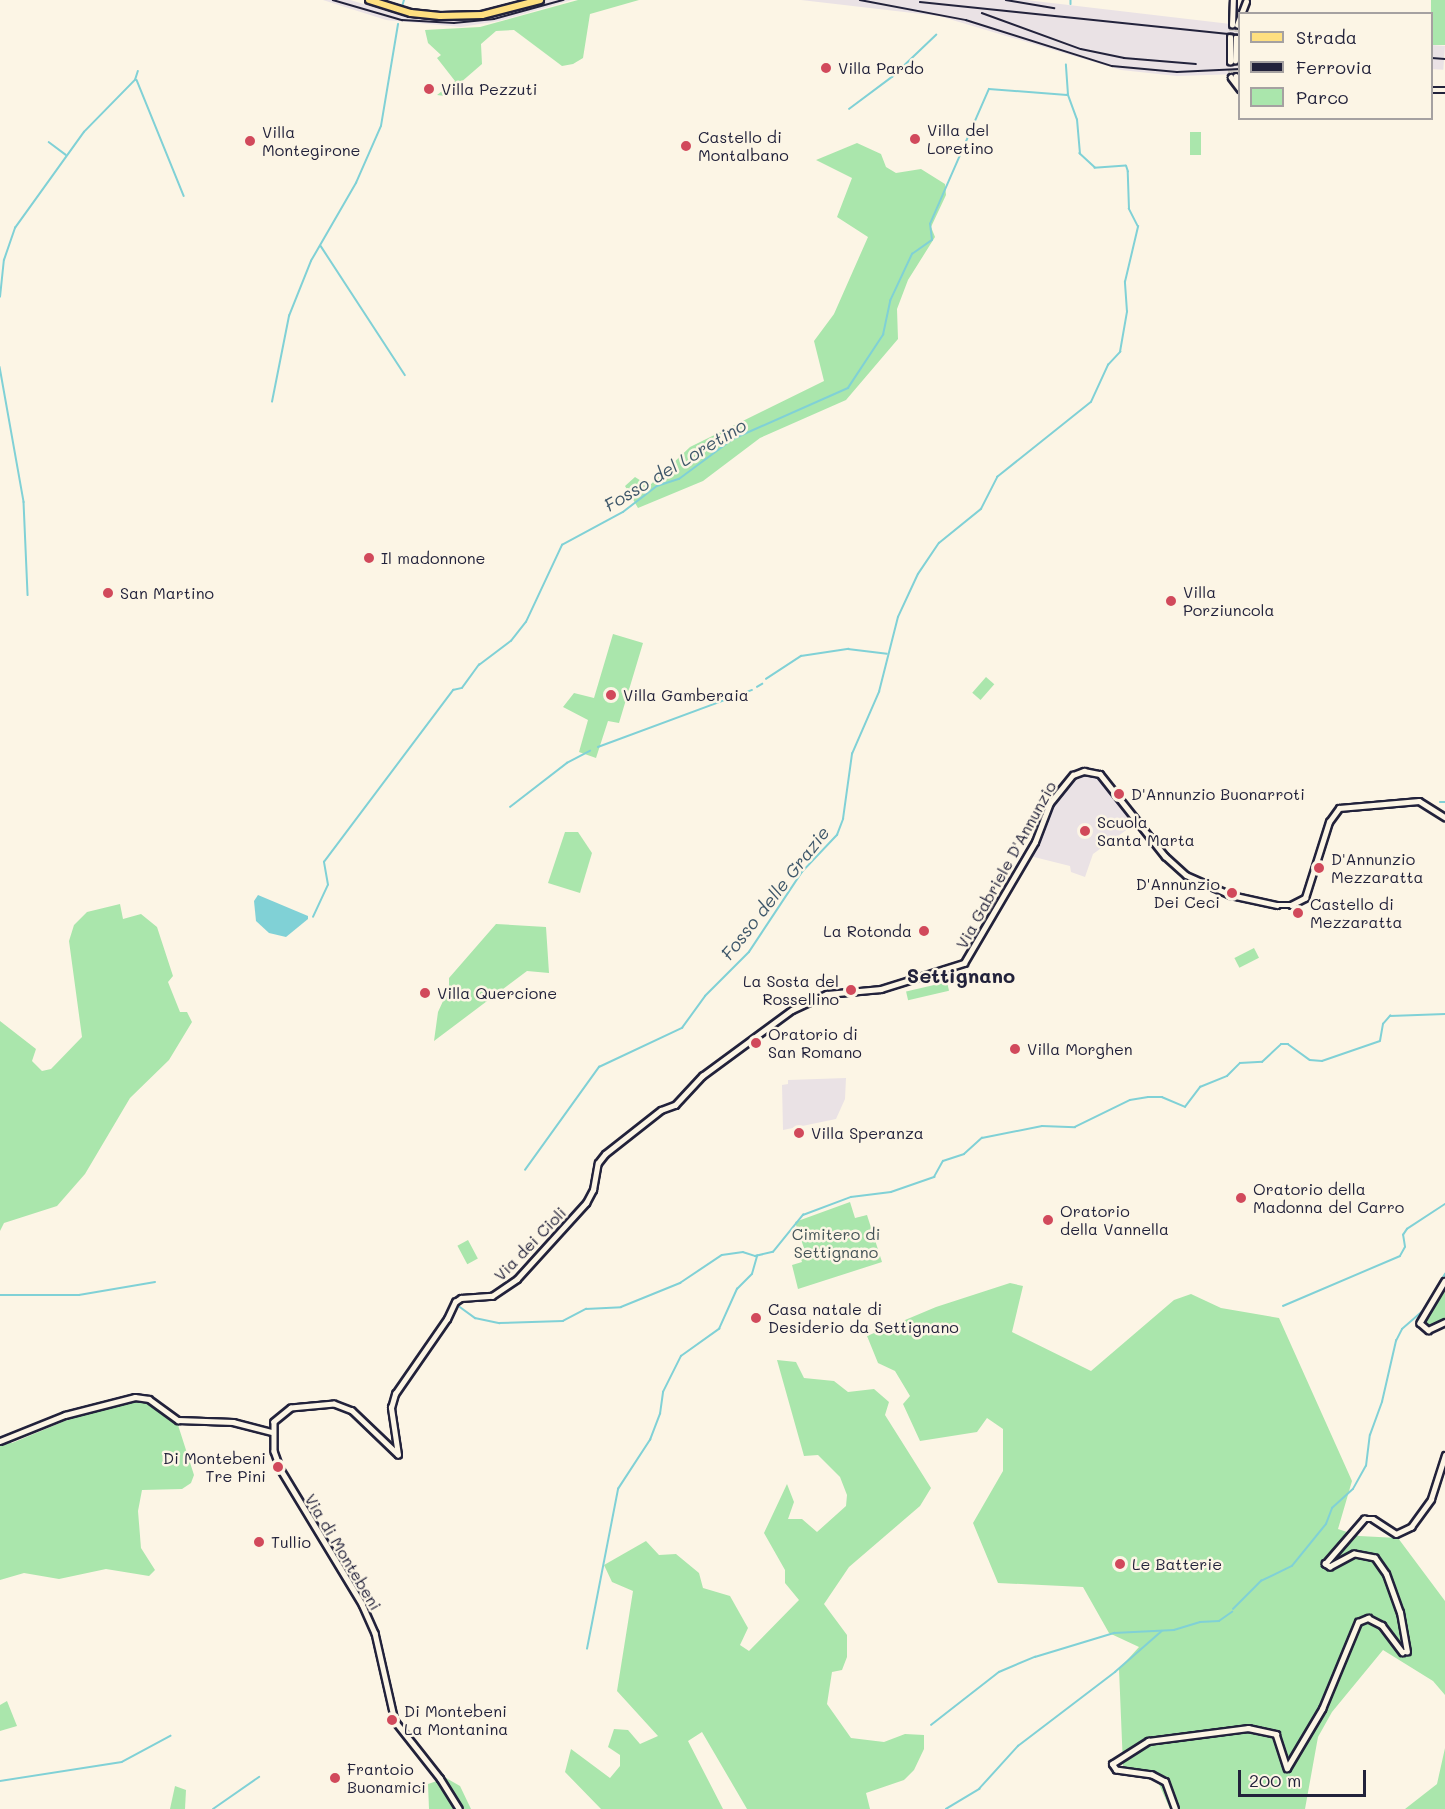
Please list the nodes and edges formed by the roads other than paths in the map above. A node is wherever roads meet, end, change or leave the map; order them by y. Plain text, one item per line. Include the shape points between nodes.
1 (369, 0) edge
2 (540, 0) edge
3 (1234, 0) edge
4 (1247, 1) edge
5 (1238, 18) edge
6 (1233, 38) tunnel mouth
7 (1232, 62) tunnel mouth
8 (1238, 82) tunnel mouth
9 (1238, 87) edge
10 (1445, 817) edge
11 (765, 1031) joint
12 (1445, 1281) edge
13 (1445, 1322) edge
14 (272, 1432) junction
15 (0, 1441) edge
16 (1445, 1455) edge
17 (459, 1809) edge
18 (1175, 1809) edge

1 - 2 main road via 433,16 482,15
3 - 4 street
3 - 5 street via 1234,25
6 - 7 street
8 - 9 street via 1234,77
10 - 11 street, Via Gabriele D'Annunzio via 1419,801 1340,808 1329,822 1305,898 1291,905 1277,905 1231,895 1186,875 1165,856 1100,774 1084,771 1073,775 1050,803 1035,842 964,963 881,989 827,994 792,1010
11 - 14 street, Via dei Cioli via 702,1076 675,1105 661,1110 605,1154 598,1163 586,1203 518,1279 492,1296 455,1302 447,1320 395,1394 391,1408 398,1455 352,1412 334,1404 291,1408 277,1417
12 - 13 street via 1420,1323 1428,1330
14 - 15 street via 233,1422 178,1420 149,1399 135,1397 65,1415
14 - 17 street, Via di Montebeni via 281,1470 370,1623 395,1721
16 - 18 street via 1431,1499 1412,1527 1396,1534 1373,1519 1364,1519 1325,1564 1330,1568 1354,1554 1375,1558 1386,1574 1400,1613 1407,1652 1402,1652 1382,1625 1368,1618 1358,1622 1322,1709 1287,1768 1276,1734 1248,1728 1148,1741 1112,1764 1116,1770 1152,1774 1165,1782

